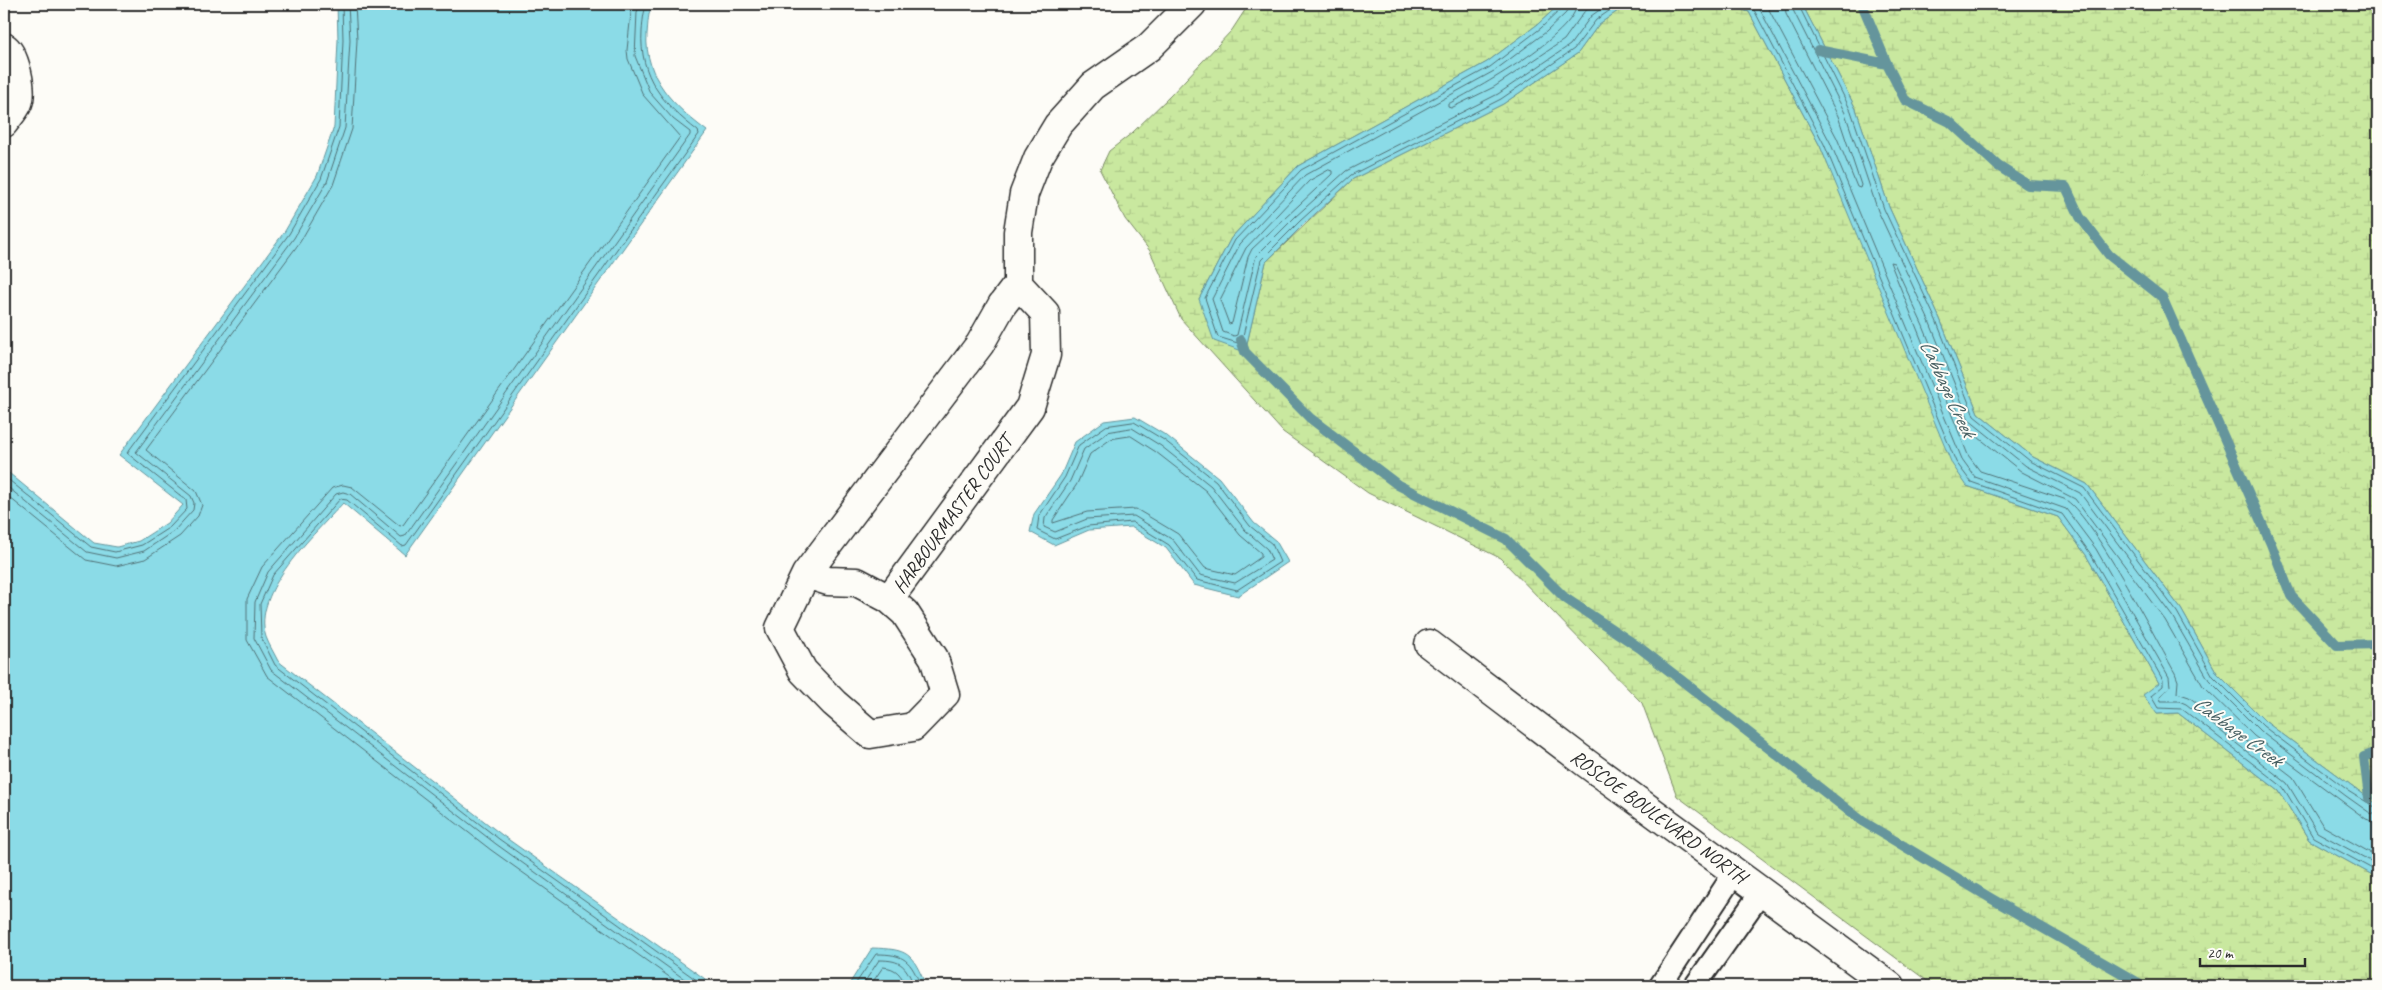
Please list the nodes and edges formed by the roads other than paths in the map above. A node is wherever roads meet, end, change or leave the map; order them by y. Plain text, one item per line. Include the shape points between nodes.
1 (1192, 4) edge
2 (4, 47) edge
3 (4, 123) edge
4 (1018, 284) junction
5 (806, 574) junction
6 (889, 599) junction
7 (1429, 644) dead end
8 (1735, 872) junction
9 (1762, 891) junction
10 (1660, 986) edge
11 (1695, 986) edge
12 (1890, 986) edge

1 - 4 street via 1149,47 1093,86 1058,125 1038,158 1024,194 1018,232
2 - 3 street via 8,49 18,72 19,102
4 - 5 street, HARBOURMASTER COURT via 980,344
4 - 6 street, HARBOURMASTER COURT via 1046,313 1046,355 1030,407
5 - 6 street via 828,581 857,582
5 - 6 street, HARBOURMASTER COURT via 780,628 803,672 870,734 913,727 945,694 934,658 905,613
7 - 8 street, ROSCOE BOULEVARD NORTH
8 - 9 street, ROSCOE BOULEVARD NORTH
8 - 10 lane
9 - 11 lane
9 - 12 street, ROSCOE BOULEVARD NORTH

